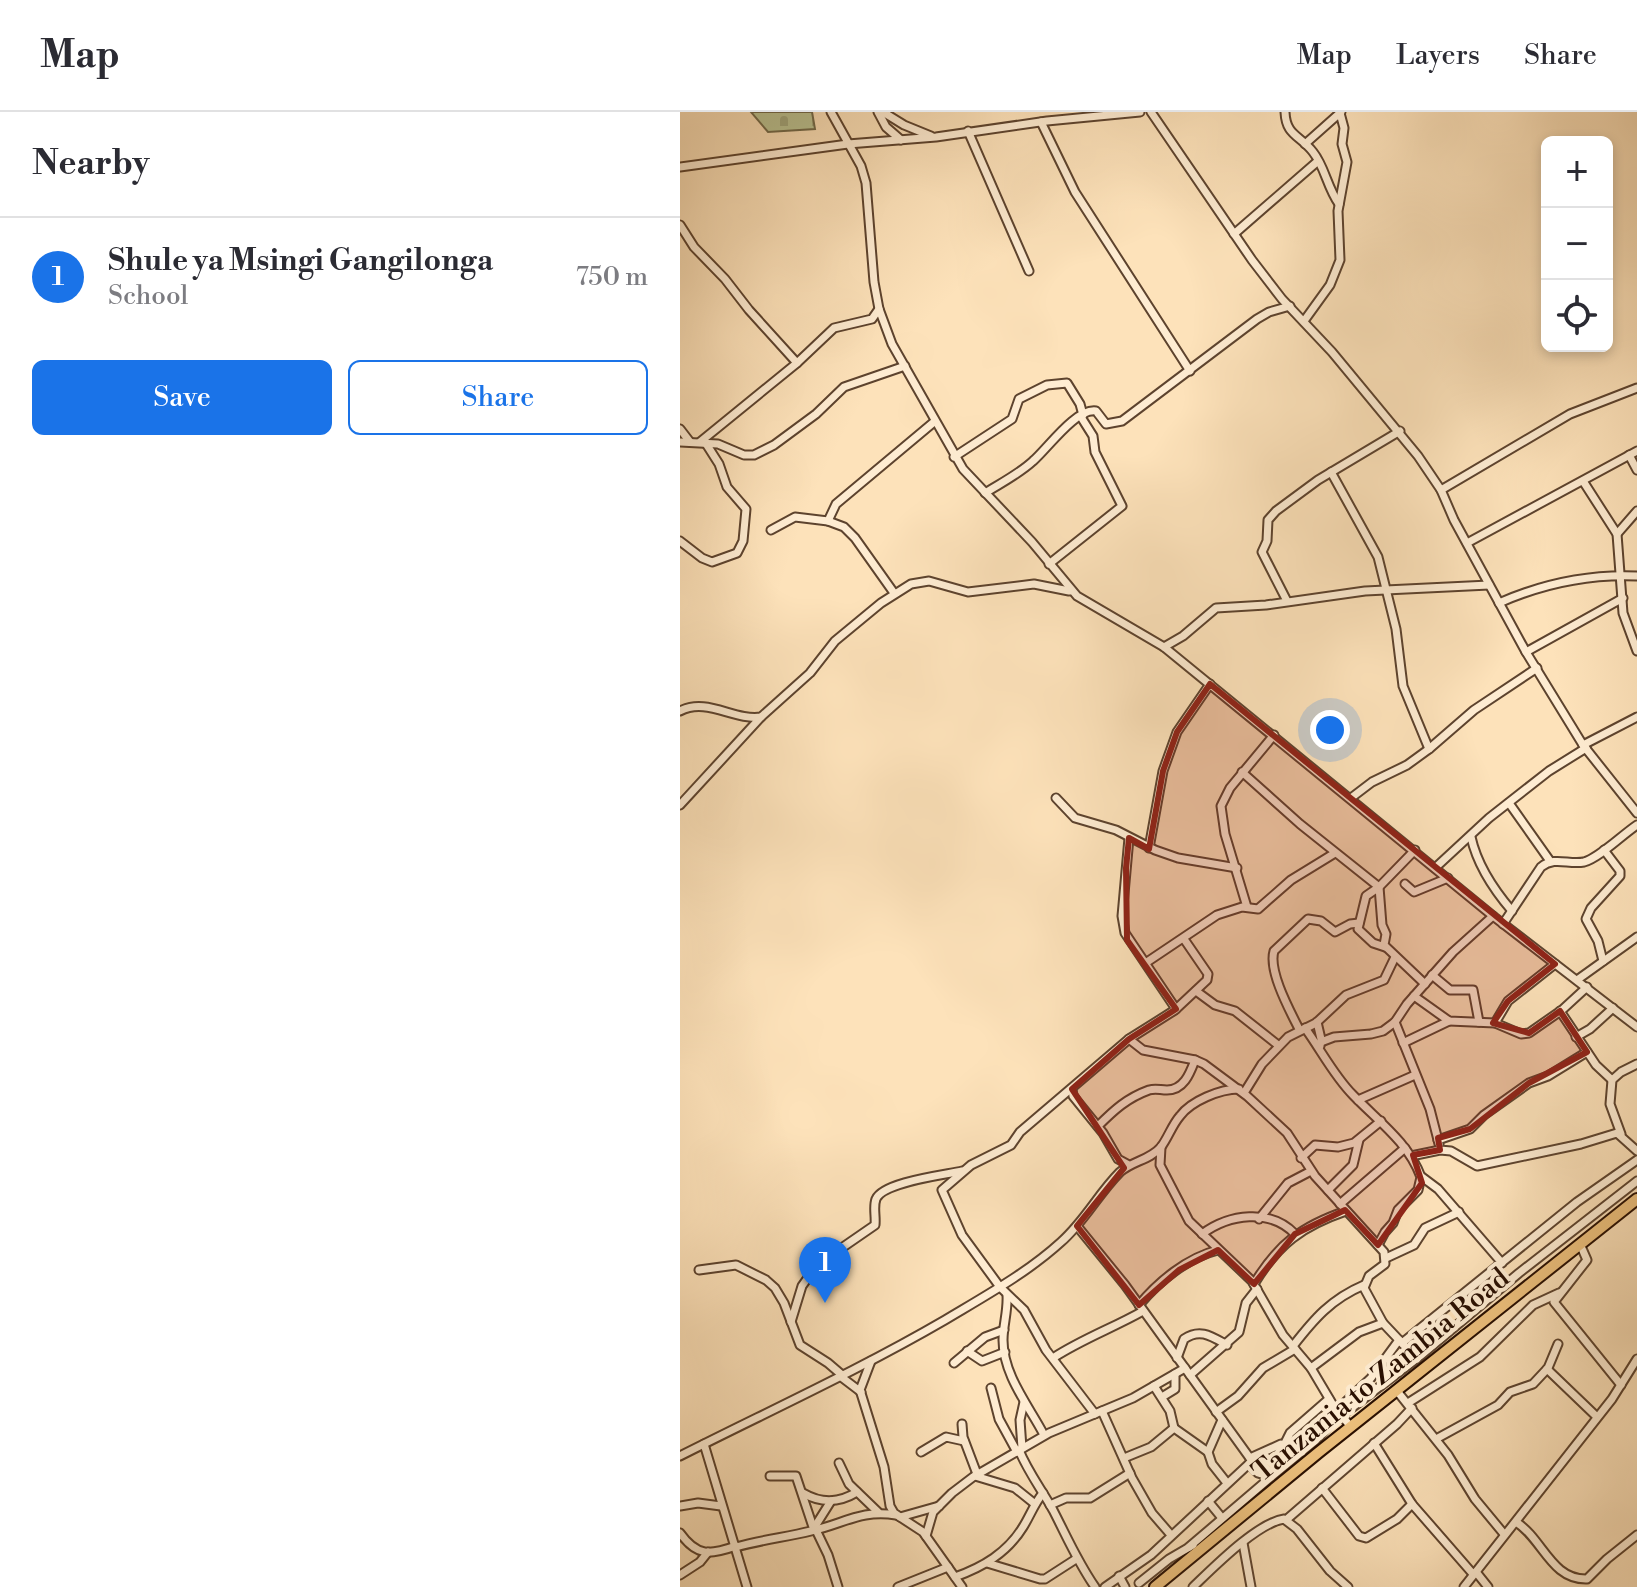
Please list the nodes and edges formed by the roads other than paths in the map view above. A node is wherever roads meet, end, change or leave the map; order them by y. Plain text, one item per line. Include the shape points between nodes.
1 (831, 112) edge
2 (880, 112) edge
3 (902, 112) edge
4 (1050, 112) edge
5 (1140, 112) edge
6 (1151, 112) edge
7 (1285, 112) edge
8 (1340, 112) edge
9 (1098, 114) edge
10 (1044, 121) junction
11 (897, 122) junction
12 (968, 131) junction
13 (933, 137) junction
14 (901, 140) junction
15 (848, 144) junction
16 (1305, 144) junction
17 (1318, 161) junction
18 (680, 167) edge
19 (1339, 204) junction
20 (680, 225) edge
21 (1234, 234) junction
22 (1029, 271) dead end
23 (1290, 306) junction
24 (879, 309) junction
25 (1304, 321) junction
26 (797, 363) junction
27 (905, 366) junction
28 (1190, 371) junction
29 (1637, 388) edge
30 (1082, 416) junction
31 (934, 422) junction
32 (680, 429) edge
33 (1400, 431) junction
34 (680, 442) edge
35 (690, 442) junction
36 (702, 442) junction
37 (1633, 453) edge
38 (954, 457) junction
39 (1637, 470) edge
40 (1331, 472) junction
41 (1583, 481) junction
42 (1441, 490) junction
43 (985, 493) junction
44 (1637, 511) edge
45 (828, 521) junction
46 (771, 530) dead end
47 (1617, 534) junction
48 (680, 541) edge
49 (1467, 543) junction
50 (1049, 564) junction
51 (1622, 575) junction
52 (1637, 576) edge
53 (1489, 585) junction
54 (1071, 591) junction
55 (1386, 591) junction
56 (894, 593) junction
57 (1623, 598) junction
58 (1287, 601) junction
59 (1499, 603) junction
60 (1164, 647) junction
61 (1637, 651) edge
62 (1526, 652) junction
63 (1537, 668) junction
64 (1210, 684) junction
65 (680, 711) edge
66 (761, 717) junction
67 (1637, 717) edge
68 (1274, 735) junction
69 (1584, 746) junction
70 (1429, 749) junction
71 (1242, 772) junction
72 (1056, 798) dead end
73 (1351, 798) junction
74 (1509, 803) junction
75 (680, 805) edge
76 (1637, 813) edge
77 (1637, 825) edge
78 (1471, 837) junction
79 (1129, 838) junction
80 (1149, 848) junction
81 (1415, 850) junction
82 (1604, 850) junction
83 (1335, 853) junction
84 (1550, 861) junction
85 (1237, 868) junction
86 (1435, 868) junction
87 (1448, 878) junction
88 (1405, 884) dead end
89 (1379, 887) junction
90 (1247, 907) junction
91 (1512, 911) junction
92 (1493, 916) junction
93 (1359, 923) junction
94 (1503, 924) junction
95 (1637, 937) edge
96 (1184, 939) junction
97 (1385, 947) junction
98 (1395, 957) junction
99 (1603, 961) junction
100 (1147, 962) junction
101 (1555, 964) junction
102 (1432, 975) junction
103 (1577, 980) junction
104 (1425, 984) junction
105 (1587, 987) junction
106 (1196, 991) junction
107 (1414, 996) junction
108 (1613, 1008) junction
109 (1176, 1009) junction
110 (1560, 1011) junction
111 (1449, 1021) junction
112 (1317, 1022) junction
113 (1395, 1022) junction
114 (1479, 1022) junction
115 (1495, 1023) junction
116 (1637, 1027) edge
117 (1302, 1028) junction
118 (1576, 1037) junction
119 (1129, 1039) junction
120 (1403, 1043) junction
121 (1278, 1045) junction
122 (1320, 1045) junction
123 (1587, 1052) junction
124 (1195, 1060) junction
125 (1637, 1064) edge
126 (1415, 1075) junction
127 (1612, 1080) junction
128 (1072, 1089) junction
129 (1241, 1091) junction
130 (1358, 1100) junction
131 (1381, 1121) junction
132 (1098, 1126) junction
133 (1453, 1134) junction
134 (1621, 1134) junction
135 (1359, 1140) junction
136 (1438, 1140) junction
137 (1161, 1146) junction
138 (1405, 1148) junction
139 (1440, 1150) junction
140 (1637, 1151) edge
141 (1460, 1155) junction
142 (1411, 1156) junction
143 (1301, 1158) junction
144 (1637, 1160) edge
145 (1129, 1165) junction
146 (966, 1170) junction
147 (1311, 1171) junction
148 (1421, 1177) junction
149 (1637, 1181) edge
150 (1328, 1190) junction
151 (1637, 1199) edge
152 (1343, 1207) junction
153 (1583, 1211) junction
154 (1459, 1212) junction
155 (1259, 1219) junction
156 (1077, 1226) junction
157 (1202, 1234) junction
158 (1295, 1234) junction
159 (1580, 1244) junction
160 (1378, 1245) junction
161 (1218, 1250) junction
162 (1386, 1258) junction
163 (1502, 1263) junction
164 (699, 1270) dead end
165 (1364, 1285) junction
166 (1000, 1287) junction
167 (1255, 1287) junction
168 (1559, 1293) junction
169 (1007, 1295) junction
170 (1141, 1308) junction
171 (791, 1322) junction
172 (1383, 1323) junction
173 (1004, 1330) junction
174 (1401, 1342) junction
175 (1558, 1344) dead end
176 (1227, 1345) junction
177 (1294, 1348) junction
178 (967, 1351) junction
179 (1005, 1352) junction
180 (1053, 1358) junction
181 (1177, 1358) junction
182 (1417, 1359) junction
183 (1637, 1359) edge
184 (871, 1361) junction
185 (954, 1363) dead end
186 (1311, 1368) junction
187 (1547, 1369) junction
188 (1188, 1372) junction
189 (1175, 1374) junction
190 (841, 1376) junction
191 (1621, 1385) junction
192 (1154, 1386) junction
193 (991, 1388) dead end
194 (1397, 1391) junction
195 (861, 1392) junction
196 (1162, 1397) junction
197 (1329, 1399) junction
198 (1024, 1402) junction
199 (1410, 1405) junction
200 (1216, 1412) junction
201 (1098, 1413) junction
202 (1339, 1413) junction
203 (1596, 1416) junction
204 (1222, 1420) junction
205 (962, 1424) dead end
206 (1351, 1427) junction
207 (1174, 1428) junction
208 (1044, 1435) junction
209 (1436, 1439) junction
210 (964, 1441) junction
211 (1374, 1443) junction
212 (704, 1444) junction
213 (1284, 1445) junction
214 (1020, 1450) junction
215 (921, 1452) dead end
216 (1208, 1452) junction
217 (1302, 1452) junction
218 (680, 1456) edge
219 (1124, 1458) junction
220 (1250, 1461) junction
221 (839, 1463) dead end
222 (1130, 1473) junction
223 (976, 1475) junction
224 (770, 1476) dead end
225 (1271, 1477) junction
226 (1227, 1483) junction
227 (1322, 1488) junction
228 (857, 1492) junction
229 (803, 1493) junction
230 (1043, 1493) junction
231 (831, 1501) junction
232 (1208, 1501) junction
233 (1035, 1504) junction
234 (1412, 1504) junction
235 (1050, 1505) junction
236 (680, 1506) edge
237 (721, 1506) junction
238 (939, 1506) junction
239 (878, 1512) junction
240 (898, 1516) junction
241 (1222, 1518) junction
242 (1286, 1520) junction
243 (1516, 1522) junction
244 (815, 1529) junction
245 (680, 1533) edge
246 (1172, 1534) junction
247 (1504, 1534) junction
248 (1637, 1535) edge
249 (926, 1536) junction
250 (1243, 1543) junction
251 (1208, 1544) junction
252 (736, 1547) junction
253 (1186, 1549) junction
254 (708, 1552) junction
255 (1076, 1559) junction
256 (987, 1563) junction
257 (1138, 1563) junction
258 (948, 1567) junction
259 (1475, 1573) junction
260 (680, 1575) edge
261 (1119, 1576) junction
262 (956, 1578) junction
263 (1045, 1579) junction
264 (1576, 1579) junction
265 (1139, 1585) edge
266 (745, 1586) edge
267 (1159, 1586) edge
268 (838, 1587) edge
269 (898, 1587) edge
270 (951, 1587) edge
271 (962, 1587) edge
272 (1037, 1587) edge
273 (1095, 1587) edge
274 (1105, 1587) edge
275 (1125, 1587) edge
276 (1193, 1587) edge
277 (1251, 1587) edge
278 (1348, 1587) edge
279 (1464, 1587) edge
280 (1488, 1587) edge
281 (1584, 1587) edge

1 - 15 street
2 - 11 street
2 - 14 street via 886,127
3 - 11 street
4 - 10 street
5 - 9 street
6 - 21 street
7 - 16 street via 1287,128
8 - 16 street
8 - 19 street via 1347,162
9 - 10 street
10 - 12 street
10 - 28 street via 1075,192
11 - 13 street
12 - 13 street
12 - 22 street
13 - 14 street
14 - 15 street
15 - 18 street
15 - 24 street via 866,183
16 - 17 street
17 - 19 street
17 - 21 street
19 - 25 street via 1340,260 1330,285
20 - 26 street
21 - 23 street
23 - 25 street
23 - 28 street via 1257,319
24 - 26 street via 872,319 834,328
24 - 27 street
25 - 33 street
26 - 36 street
27 - 31 street
27 - 36 street via 844,387 816,414 754,455
28 - 30 street via 1122,421 1106,424 1093,409
29 - 42 street via 1570,414
30 - 38 street via 1067,383 1047,385 1019,399 1012,419
30 - 43 street via 1034,461
30 - 50 street via 1122,506
31 - 38 street
31 - 45 street via 836,504
32 - 35 street
33 - 40 street
33 - 42 street
34 - 35 street
35 - 36 street
36 - 48 street via 719,464 725,485 746,509 743,541 737,553 712,562
37 - 39 street
37 - 41 street
38 - 43 street
40 - 55 street via 1378,557
40 - 58 street via 1268,520 1262,552
41 - 47 street
41 - 49 street
42 - 49 street
43 - 50 street
44 - 47 street
45 - 46 street via 792,518
45 - 56 street via 850,531
47 - 51 street
49 - 53 street
50 - 54 street
51 - 52 street
51 - 57 street
51 - 59 street via 1549,585
53 - 55 street
53 - 59 street
54 - 56 street via 1034,584 968,592 929,581
54 - 60 street
55 - 58 street
55 - 70 street via 1403,686
56 - 66 street via 835,641 810,673
57 - 61 street
57 - 62 street
58 - 60 street via 1216,608
59 - 62 street
60 - 64 street
62 - 63 street
63 - 69 street
63 - 70 street via 1464,717
64 - 68 street
64 - 80 street via 1177,732 1163,771
65 - 66 street via 696,705
66 - 75 street
67 - 69 street
68 - 71 street
68 - 73 street
69 - 74 street
69 - 76 street
70 - 73 street
71 - 83 street
71 - 85 street via 1221,806
72 - 79 street via 1075,818
73 - 81 street
74 - 78 street
74 - 84 street
77 - 82 street
78 - 86 street
78 - 91 street via 1480,862
79 - 80 street
79 - 100 street via 1122,916 1127,940
80 - 85 street
81 - 86 street
81 - 89 street
82 - 84 street via 1587,861
82 - 99 street via 1620,876 1586,919
83 - 89 street
83 - 90 street via 1291,880 1258,909
84 - 91 street
85 - 90 street
86 - 87 street
87 - 88 street via 1414,892
87 - 92 street
89 - 93 street via 1366,896
89 - 97 street
90 - 96 street via 1217,915
91 - 94 street
92 - 94 street
92 - 102 street
93 - 97 street via 1367,938
93 - 117 street via 1335,932 1308,919 1274,951 1278,981
94 - 101 street
95 - 99 street
96 - 100 street
96 - 106 street via 1209,976
97 - 98 street
98 - 104 street
98 - 112 street via 1384,980 1346,995
99 - 103 street
100 - 109 street
101 - 103 street
101 - 115 street via 1508,1001
102 - 104 street
102 - 114 street via 1450,990 1473,990
103 - 105 street
104 - 107 street
105 - 108 street
105 - 110 street
106 - 109 street
106 - 121 street via 1235,1011
107 - 111 street
107 - 113 street
108 - 116 street
108 - 118 street
109 - 119 street
110 - 115 street via 1529,1033
110 - 118 street
111 - 114 street
111 - 120 street
112 - 117 street
112 - 122 street
113 - 120 street
113 - 122 street via 1383,1031 1334,1037
114 - 115 street
117 - 121 street
117 - 122 street
118 - 123 street
119 - 124 street via 1143,1050
119 - 128 street
120 - 126 street
121 - 129 street
122 - 130 street
123 - 127 street
123 - 133 street via 1529,1083 1470,1129
124 - 129 street
124 - 132 street via 1182,1085 1130,1099
125 - 127 street
126 - 130 street
126 - 136 street
127 - 134 street via 1610,1104
128 - 132 street
128 - 146 street via 1011,1145
129 - 137 street via 1231,1089 1190,1105
129 - 143 street via 1287,1133
130 - 131 street
131 - 135 street
131 - 138 street
132 - 145 street via 1118,1159
133 - 136 street
133 - 141 street
134 - 140 street
134 - 141 street via 1477,1166
135 - 143 street via 1338,1147 1321,1143
135 - 150 street via 1353,1165
136 - 139 street
137 - 145 street
137 - 157 street via 1160,1165 1189,1221
138 - 142 street
138 - 152 street
139 - 141 street
139 - 142 street
142 - 148 street
143 - 147 street
144 - 153 street
145 - 156 street
146 - 166 street via 944,1188 943,1197 962,1235
146 - 171 street via 899,1184 879,1194 875,1225 817,1265 802,1286
147 - 150 street
147 - 155 street via 1288,1183
148 - 154 street
148 - 160 street via 1418,1190 1398,1210
149 - 153 street
150 - 152 street
151 - 159 highway, Tanzania to Zambia Road
152 - 158 street
152 - 160 street
153 - 163 street
153 - 182 street
154 - 162 street via 1425,1228 1414,1245
154 - 163 street
155 - 157 street via 1226,1220
155 - 158 street via 1279,1220
156 - 166 street
156 - 170 street
157 - 161 street
158 - 167 street via 1270,1260
159 - 168 street via 1587,1260
159 - 194 highway, Tanzania to Zambia Road
160 - 162 street
161 - 167 street
161 - 170 street via 1162,1282
162 - 165 street
163 - 174 street
164 - 171 street via 736,1265 756,1273 775,1288
165 - 172 street
165 - 177 street via 1327,1306
166 - 169 street
166 - 184 street
167 - 176 street via 1239,1332
167 - 177 street
168 - 191 street via 1556,1305
168 - 199 street via 1533,1305 1480,1357
169 - 173 street
169 - 180 street via 1024,1310
170 - 180 street
170 - 181 street
171 - 190 street via 800,1345
172 - 174 street
172 - 186 street via 1359,1332
173 - 178 street
173 - 179 street
174 - 182 street
174 - 202 street
175 - 187 street
176 - 181 street via 1198,1333 1184,1339
176 - 188 street
177 - 186 street
177 - 200 street via 1263,1368
178 - 179 street via 982,1361
178 - 185 street
179 - 198 street
180 - 201 street
181 - 188 street
182 - 202 street
183 - 191 street
184 - 190 street
184 - 195 street
186 - 197 street
187 - 203 street
187 - 209 street via 1533,1384 1510,1392 1498,1405
188 - 189 street
188 - 200 street
189 - 192 street
189 - 196 street via 1175,1389
190 - 195 street
190 - 212 street
191 - 203 street
192 - 196 street
192 - 201 street
193 - 214 street via 999,1419
194 - 199 street
194 - 206 highway, Tanzania to Zambia Road
195 - 240 street via 890,1506
196 - 207 street
197 - 202 street
197 - 213 street
198 - 208 street
198 - 214 street
199 - 209 street
199 - 211 street
200 - 204 street
201 - 208 street
201 - 219 street
202 - 206 street
202 - 217 street
203 - 243 street
204 - 216 street
204 - 220 street
205 - 210 street
206 - 251 highway, Tanzania to Zambia Road
207 - 216 street
207 - 219 street via 1151,1447
208 - 214 street
209 - 247 street
210 - 215 street via 946,1437
210 - 223 street
211 - 227 street
211 - 234 street
212 - 218 street
212 - 237 street
213 - 217 street
213 - 220 street
214 - 223 street
214 - 230 street
216 - 226 street
217 - 225 street
219 - 222 street
220 - 225 street via 1258,1473
220 - 226 street
221 - 228 street
222 - 235 street via 1090,1498 1066,1498
222 - 246 street via 1152,1513
223 - 233 street via 1015,1488
223 - 238 street
224 - 229 street via 796,1476
225 - 241 street
226 - 232 street
227 - 234 street via 1366,1538
227 - 242 street
228 - 231 street
228 - 239 street
229 - 231 street
229 - 244 street
230 - 233 street
230 - 235 street
231 - 244 street
232 - 241 street
232 - 246 street
233 - 256 street via 1023,1528
234 - 259 street
235 - 255 street
236 - 237 street
237 - 252 street
238 - 240 street
238 - 249 street
239 - 240 street
239 - 244 street
240 - 249 street
241 - 253 street
242 - 250 street via 1277,1520
242 - 278 street
243 - 247 street
243 - 264 street via 1560,1570
244 - 252 street
244 - 268 street
245 - 254 street via 694,1549
246 - 253 street
246 - 257 street
247 - 259 street
248 - 264 street via 1587,1579
249 - 258 street
250 - 276 street
250 - 277 street
251 - 253 street
251 - 267 highway, Tanzania to Zambia Road
252 - 254 street
252 - 266 street
253 - 265 street
254 - 260 street
255 - 263 street
255 - 273 street
256 - 262 street
256 - 263 street
257 - 261 street
257 - 265 street
258 - 262 street
258 - 269 street
259 - 279 street
259 - 280 street
261 - 274 street
261 - 275 street
262 - 270 street
262 - 271 street
263 - 272 street
264 - 281 street

